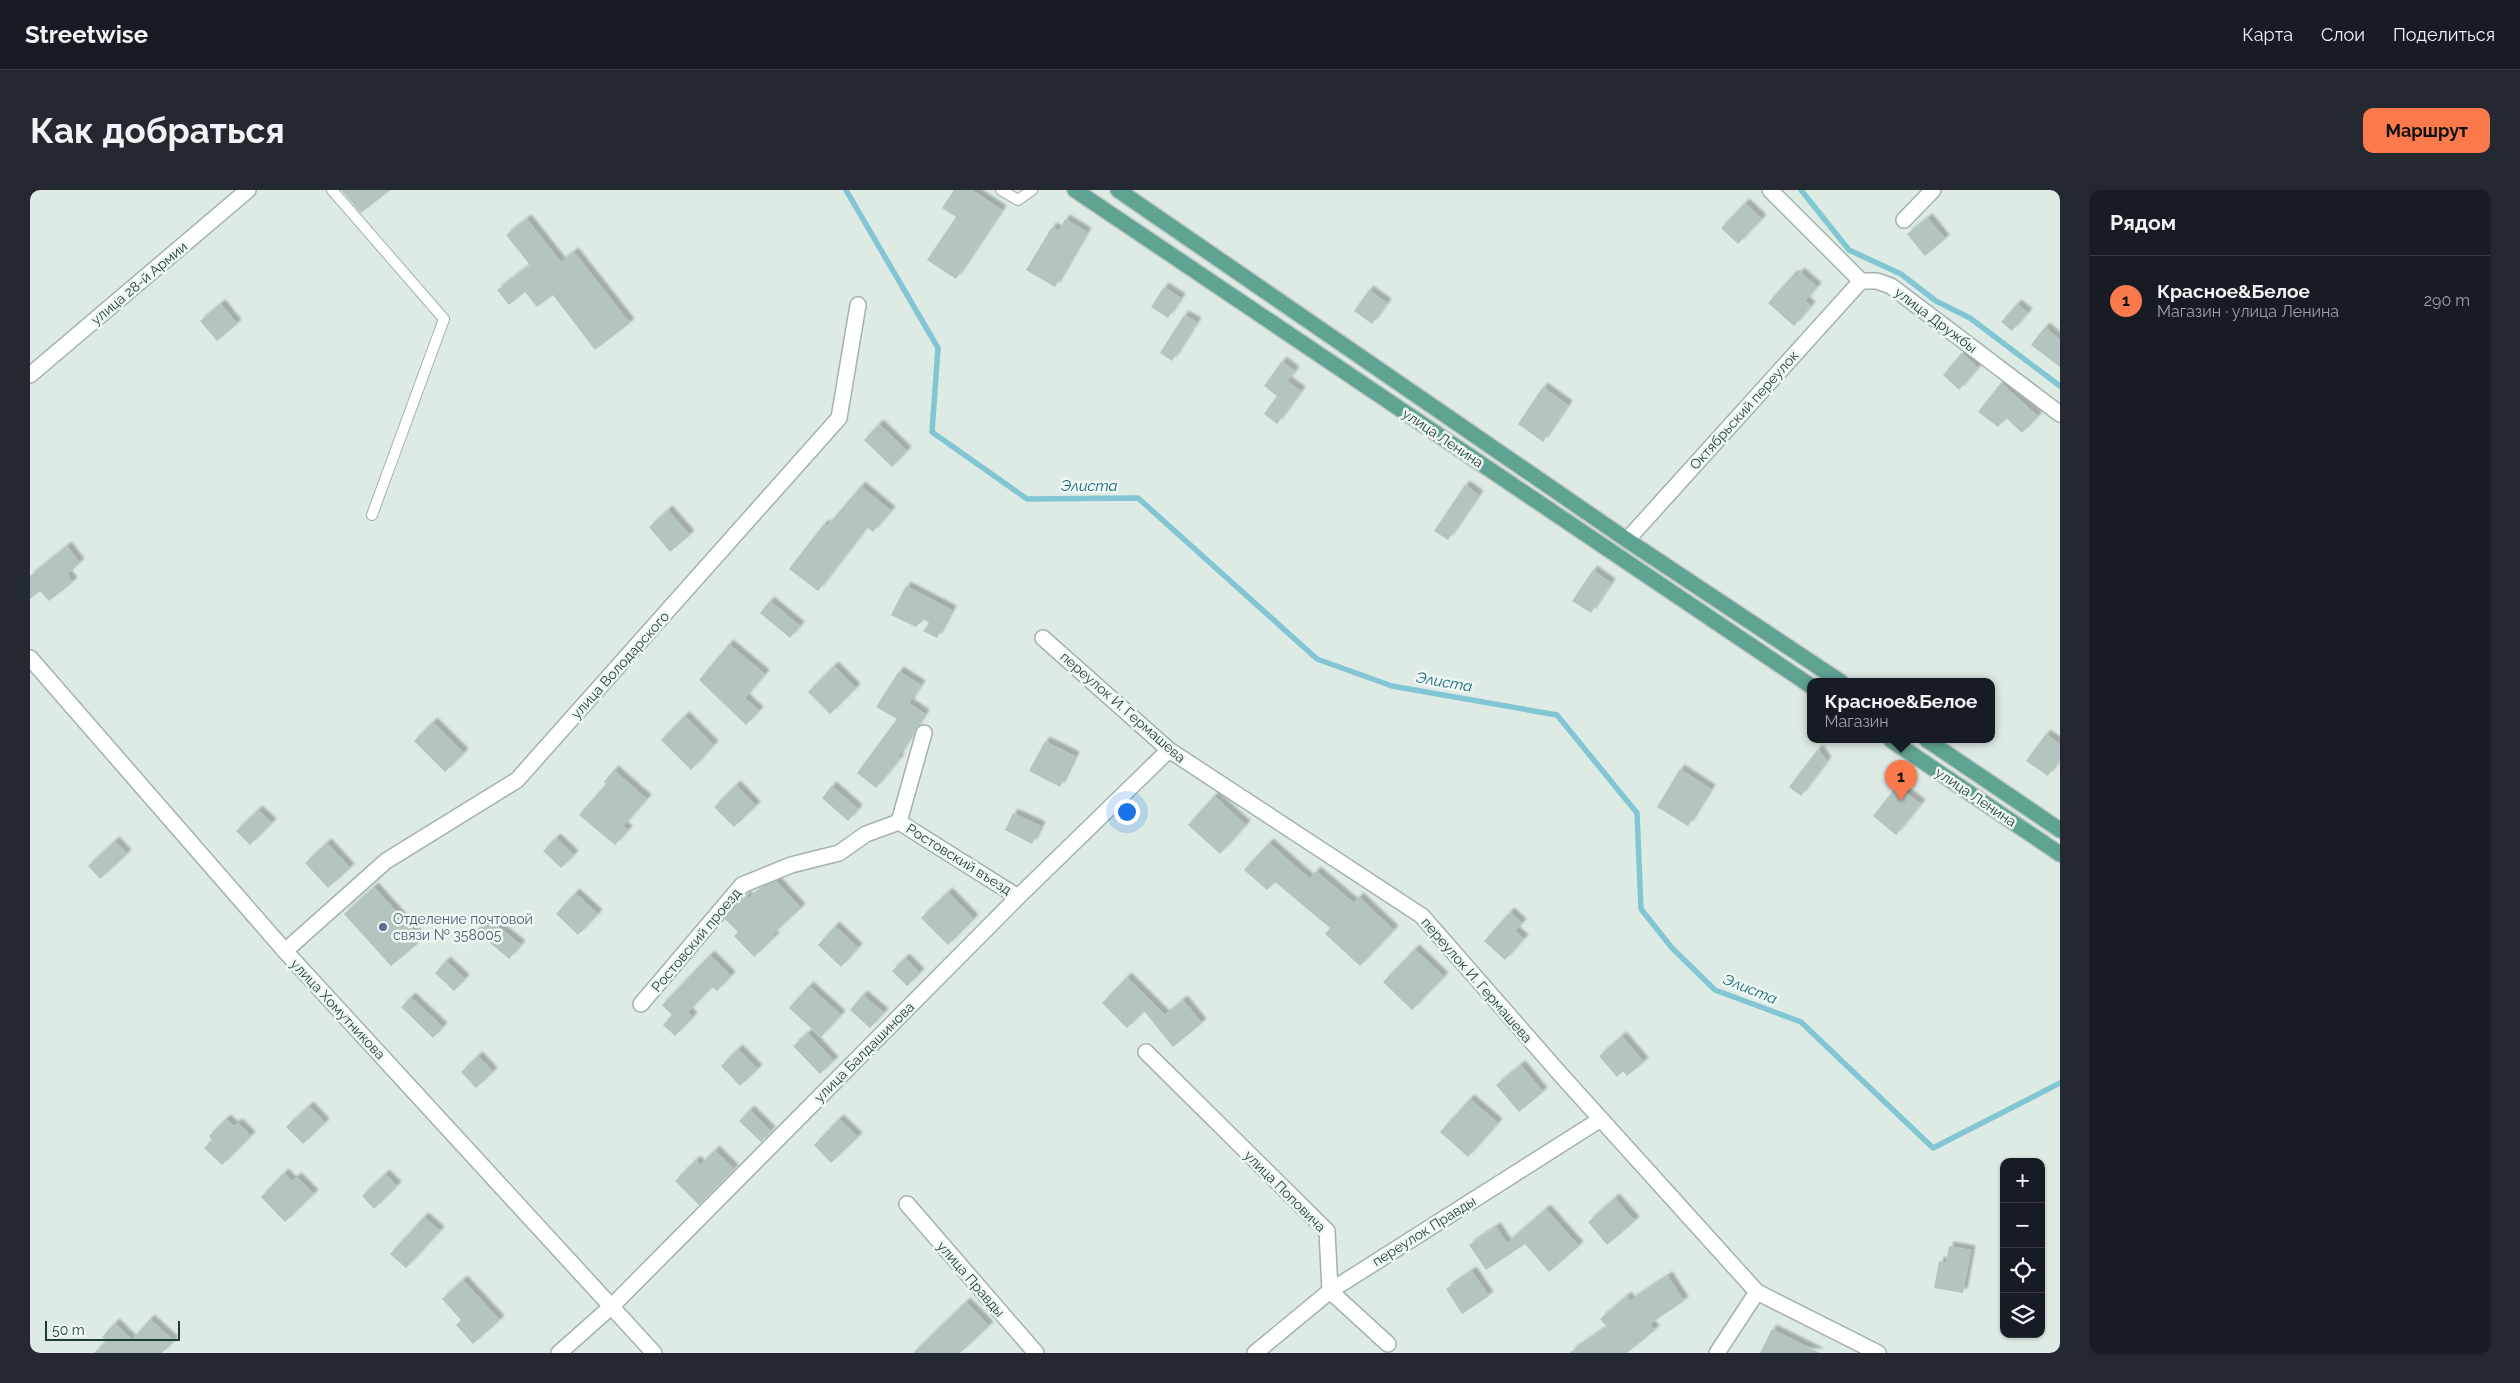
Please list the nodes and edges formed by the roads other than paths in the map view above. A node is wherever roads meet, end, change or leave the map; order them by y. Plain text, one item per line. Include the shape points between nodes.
1 (248, 190) edge
2 (332, 190) edge
3 (1001, 190) edge
4 (1032, 190) edge
5 (1075, 190) edge
6 (1118, 190) edge
7 (1770, 190) edge
8 (1932, 190) edge
9 (1904, 220) dead end
10 (1861, 281) junction
11 (858, 305) dead end
12 (30, 375) edge
13 (2060, 414) edge
14 (372, 515) dead end
15 (1626, 540) junction
16 (1044, 638) dead end
17 (30, 658) edge
18 (1835, 678) edge
19 (1807, 683) edge
20 (924, 733) dead end
21 (1895, 743) edge
22 (1931, 743) edge
23 (1169, 750) junction
24 (899, 822) junction
25 (2060, 830) edge
26 (840, 853) joint
27 (2060, 854) edge
28 (1018, 897) junction
29 (285, 951) junction
30 (641, 1004) dead end
31 (1146, 1052) dead end
32 (1600, 1119) junction
33 (907, 1204) dead end
34 (1330, 1291) junction
35 (1757, 1292) junction
36 (612, 1306) junction
37 (1388, 1344) dead end
38 (559, 1353) edge
39 (654, 1353) edge
40 (1036, 1353) edge
41 (1255, 1353) edge
42 (1717, 1353) edge
43 (1878, 1353) edge

1 - 12 street, улица 28-й Армии
2 - 14 lane via 444,319
3 - 4 lane via 1018,200
5 - 19 main road, улица Ленина
6 - 15 main road, улица Ленина
7 - 10 street
8 - 9 street
10 - 13 street, улица Дружбы via 1877,281 1891,286
10 - 15 street, Октябрьский переулок
11 - 29 street, улица Володарского via 839,418 531,766 518,780 386,861
15 - 18 main road, улица Ленина
16 - 23 street, переулок И. Гермашева
17 - 29 street, улица Хомутникова
20 - 24 street, Ростовский въезд
21 - 27 main road, улица Ленина
22 - 25 main road, улица Ленина
23 - 28 street, улица Балдашинова
23 - 32 street, переулок И. Гермашева via 1422,916
24 - 26 street, Ростовский въезд via 866,834
24 - 28 street, Ростовский въезд
26 - 30 street, Ростовский проезд via 791,865 742,884
28 - 36 street, улица Балдашинова
29 - 36 street, улица Хомутникова
31 - 34 street, улица Поповича via 1327,1231
32 - 34 street, переулок Правды
32 - 35 street, переулок И. Гермашева
33 - 40 street, улица Правды
34 - 37 street
34 - 41 street, переулок Правды
35 - 42 street
35 - 43 street, переулок И. Гермашева
36 - 38 street, улица Балдашинова
36 - 39 street, улица Хомутникова

